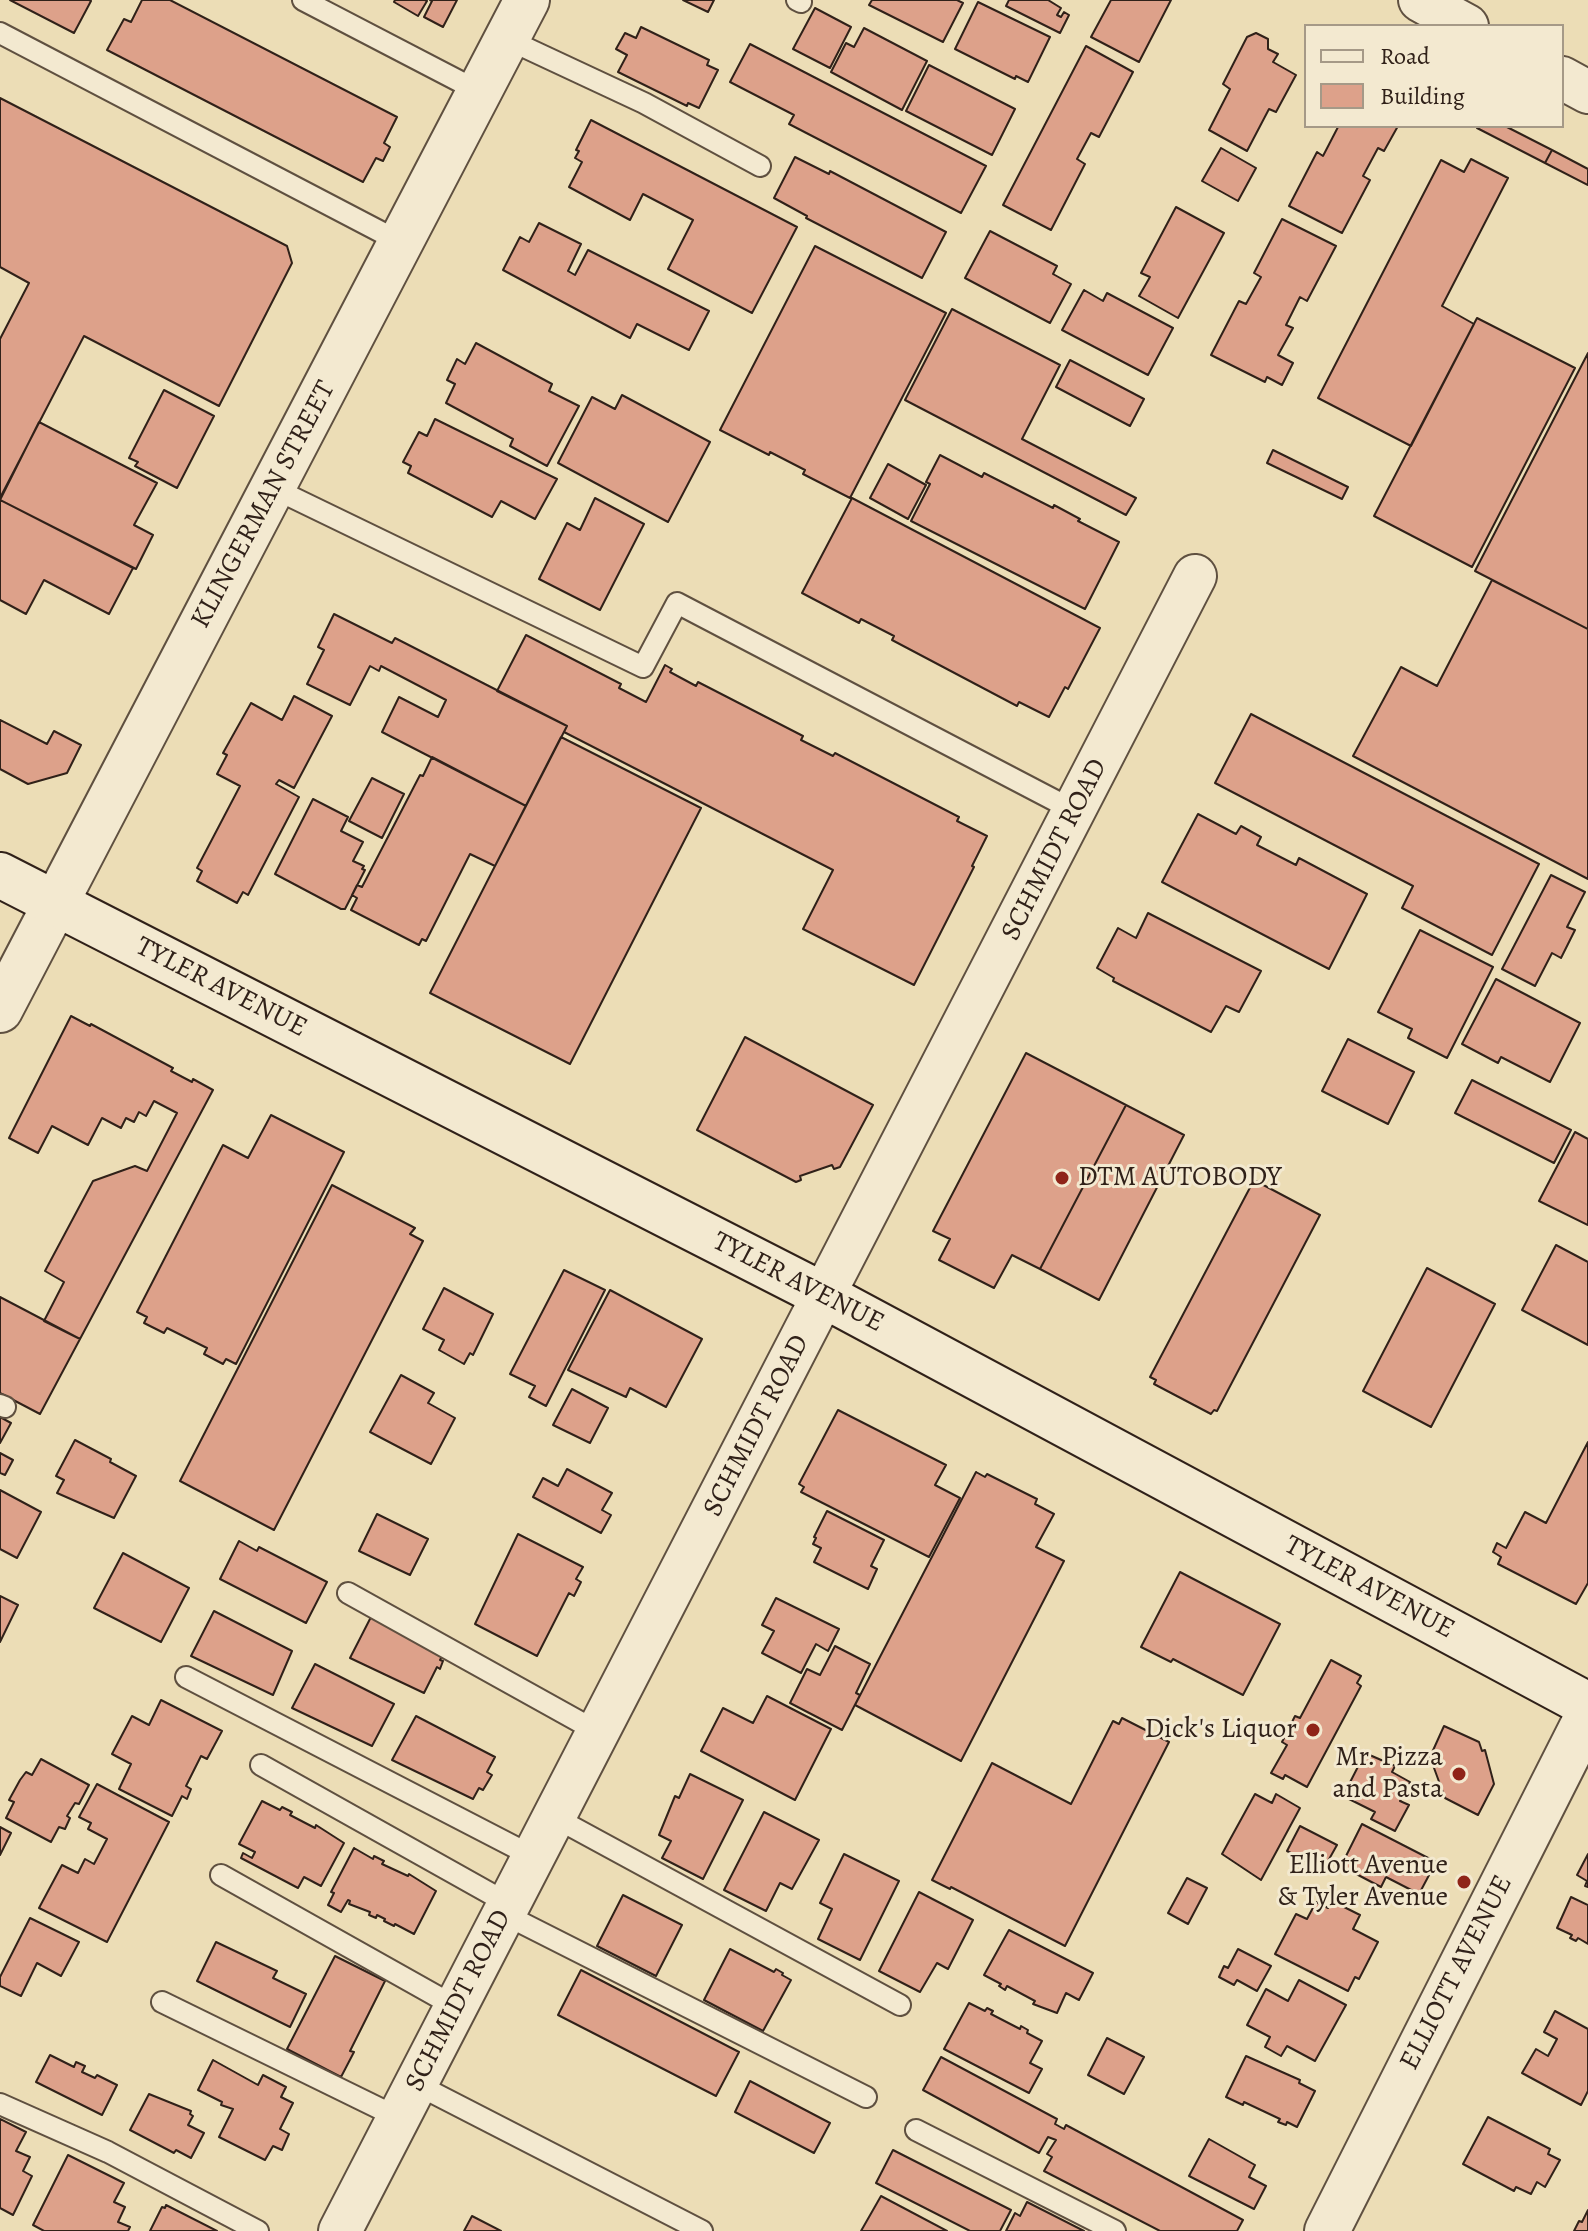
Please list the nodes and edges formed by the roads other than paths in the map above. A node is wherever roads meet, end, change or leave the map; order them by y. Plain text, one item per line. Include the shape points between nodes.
1 (303, 0) edge
2 (527, 0) edge
3 (1420, 0) edge
4 (1463, 24) edge
5 (0, 33) edge
6 (507, 39) junction
7 (1564, 79) edge
8 (480, 92) junction
9 (1588, 92) edge
10 (760, 166) dead end
11 (402, 243) junction
12 (273, 488) junction
13 (1195, 576) dead end
14 (1075, 811) junction
15 (0, 875) edge
16 (56, 904) junction
17 (0, 1010) edge
18 (825, 1296) junction
19 (348, 1593) dead end
20 (186, 1677) dead end
21 (1588, 1705) edge
22 (1588, 1715) edge
23 (598, 1732) junction
24 (261, 1765) dead end
25 (554, 1817) junction
26 (534, 1857) junction
27 (221, 1875) dead end
28 (506, 1909) junction
29 (162, 2002) dead end
30 (900, 2005) dead end
31 (456, 2007) junction
32 (866, 2097) dead end
33 (407, 2101) junction
34 (0, 2104) edge
35 (916, 2130) dead end
36 (258, 2231) edge
37 (340, 2231) edge
38 (702, 2231) edge
39 (1115, 2231) edge
40 (1327, 2231) edge

1 - 8 lane
2 - 6 main road, KLINGERMAN STREET
3 - 4 street
5 - 11 lane
6 - 8 main road, KLINGERMAN STREET
6 - 10 lane via 644,103
7 - 9 street
8 - 11 main road, KLINGERMAN STREET
11 - 12 main road, KLINGERMAN STREET
12 - 14 lane via 643,667 677,603
12 - 16 main road, KLINGERMAN STREET
13 - 14 street, SCHMIDT ROAD
14 - 18 street, SCHMIDT ROAD
15 - 16 main road, TYLER AVENUE
16 - 17 main road, KLINGERMAN STREET
16 - 18 main road, TYLER AVENUE
18 - 21 main road, TYLER AVENUE
18 - 23 street, SCHMIDT ROAD
19 - 23 lane
20 - 26 lane
22 - 40 main road, ELLIOTT AVENUE
23 - 25 street, SCHMIDT ROAD
24 - 28 lane
25 - 26 street, SCHMIDT ROAD
25 - 30 lane
26 - 28 street, SCHMIDT ROAD
27 - 31 lane
28 - 31 street, SCHMIDT ROAD
28 - 32 lane
29 - 33 lane
31 - 33 street, SCHMIDT ROAD
33 - 37 street, SCHMIDT ROAD
33 - 38 lane
34 - 36 lane via 108,2152
35 - 39 lane

